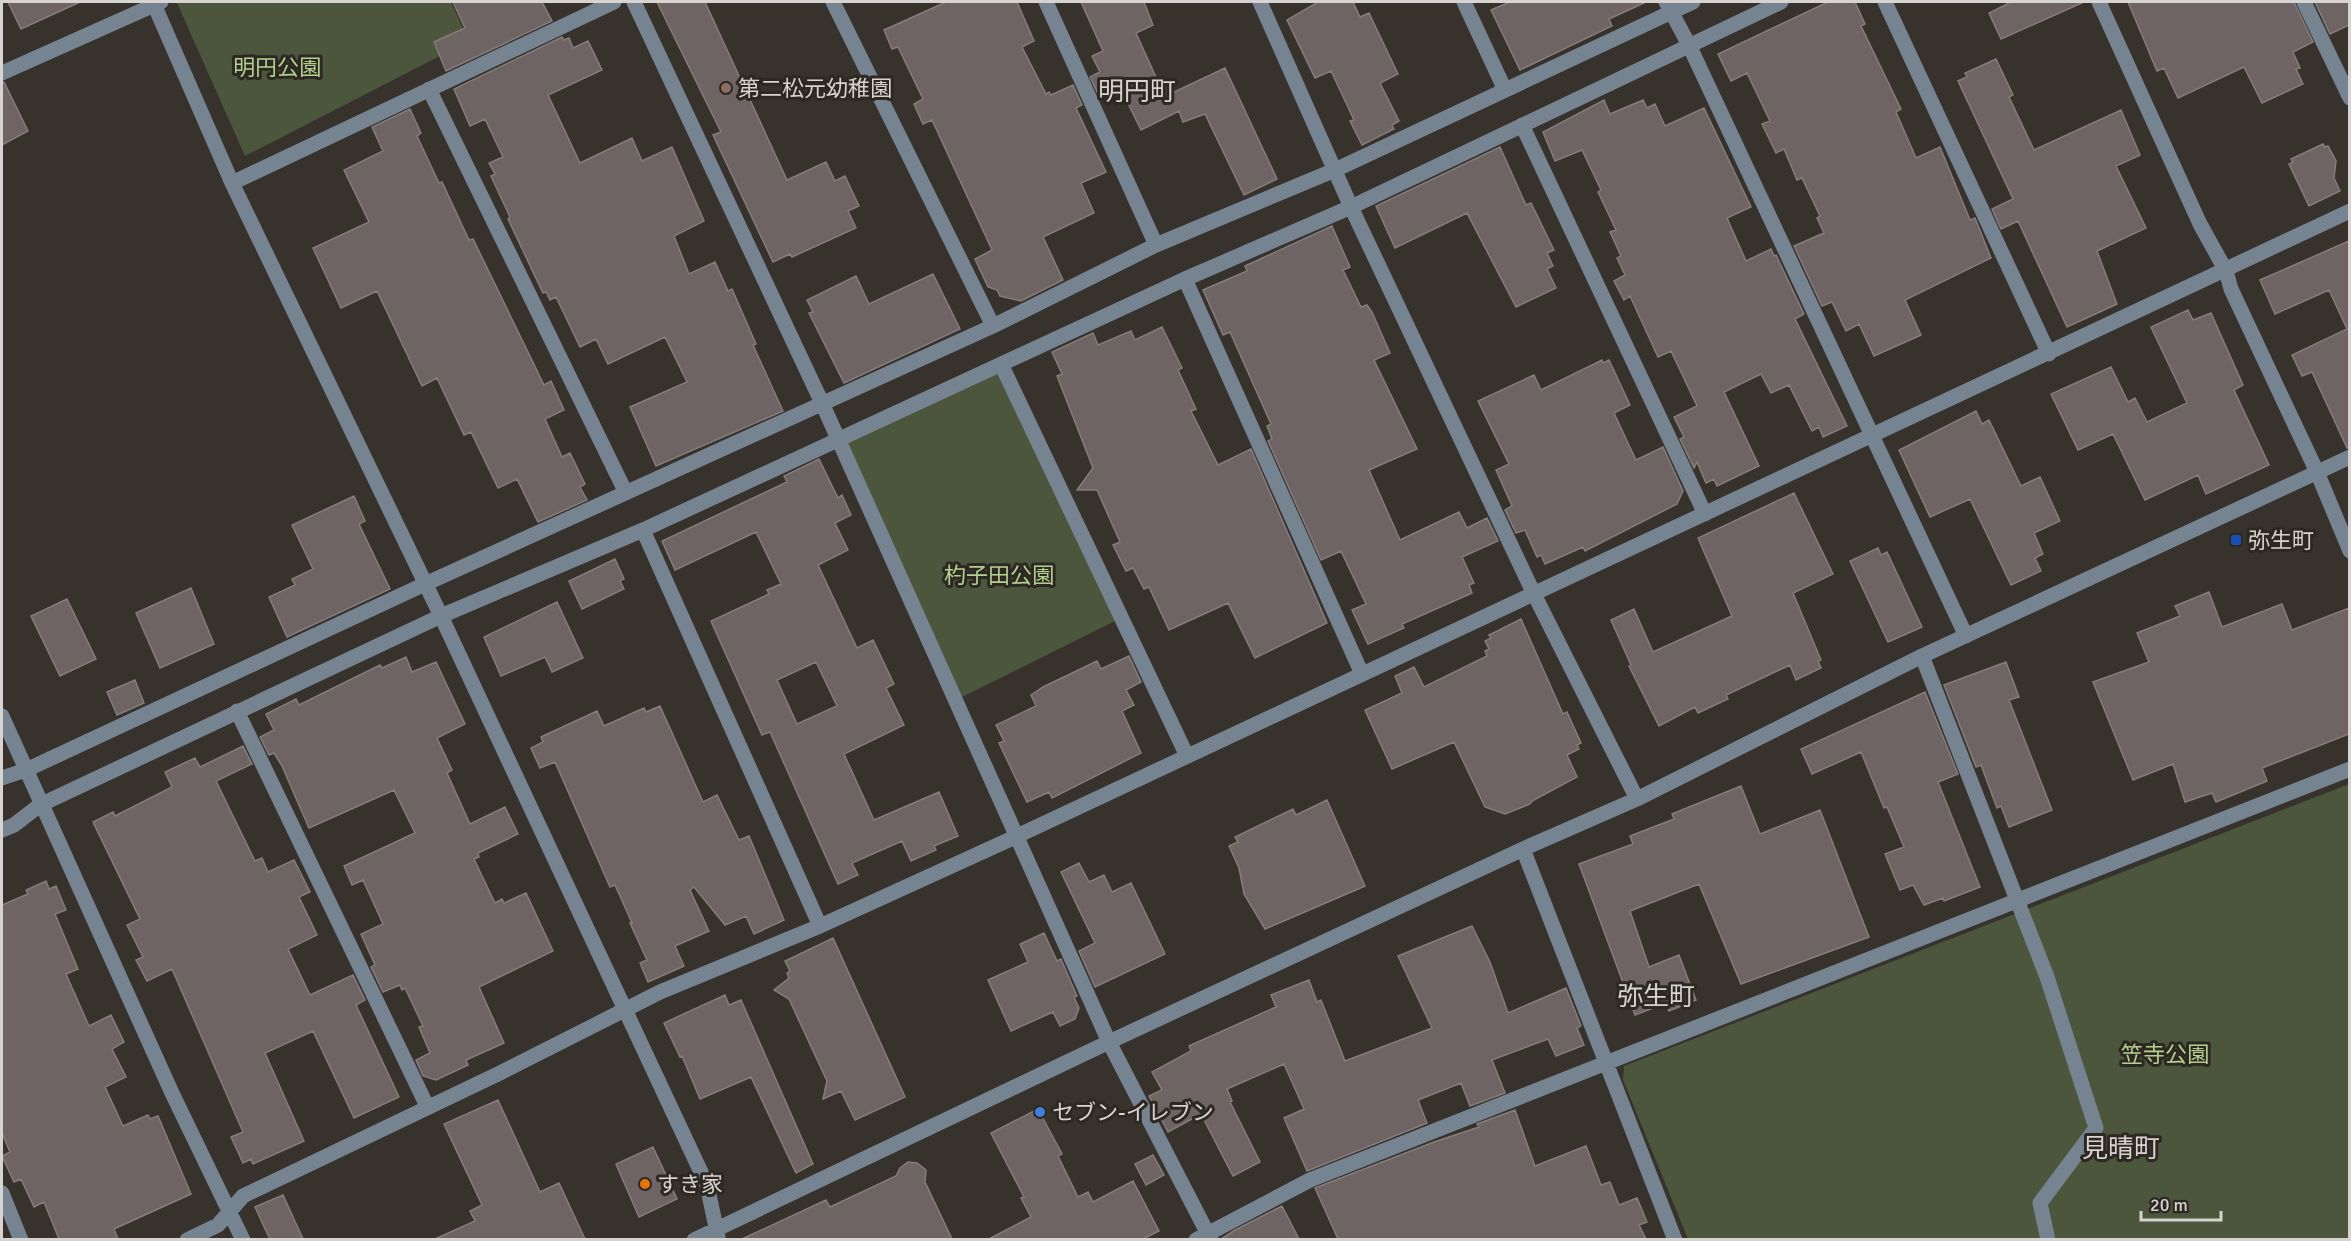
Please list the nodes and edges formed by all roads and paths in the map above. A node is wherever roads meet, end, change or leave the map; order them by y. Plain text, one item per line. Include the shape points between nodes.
1 (614, 2) edge
2 (634, 2) edge
3 (833, 2) edge
4 (1046, 2) edge
5 (1260, 2) edge
6 (1464, 2) edge
7 (1693, 2) edge
8 (1781, 2) edge
9 (1885, 2) edge
10 (2099, 2) edge
11 (2304, 2) edge
12 (156, 3) edge
13 (1669, 7) edge
14 (1689, 45) junction
15 (2, 74) edge
16 (429, 89) junction
17 (1505, 90) junction
18 (2349, 98) edge
19 (1522, 125) junction
20 (1335, 170) junction
21 (232, 183) junction
22 (1351, 207) junction
23 (2349, 211) edge
24 (1156, 245) junction
25 (2226, 271) junction
26 (1185, 279) junction
27 (993, 326) junction
28 (2049, 354) junction
29 (1001, 364) junction
30 (822, 403) junction
31 (1872, 436) junction
32 (838, 441) junction
33 (2349, 457) edge
34 (2317, 472) junction
35 (626, 492) junction
36 (1705, 514) junction
37 (642, 530) junction
38 (2349, 551) edge
39 (425, 584) junction
40 (1534, 594) junction
41 (441, 616) junction
42 (1966, 636) junction
43 (1922, 656) junction
44 (1362, 674) junction
45 (237, 711) junction
46 (2, 716) edge
47 (1187, 756) junction
48 (2349, 769) edge
49 (26, 770) junction
50 (2, 778) edge
51 (1637, 799) junction
52 (40, 805) junction
53 (2, 830) edge
54 (1015, 837) junction
55 (1523, 849) junction
56 (2017, 900) junction
57 (820, 926) junction
58 (624, 1010) junction
59 (1109, 1042) junction
60 (1606, 1061) junction
61 (427, 1106) junction
62 (2, 1193) edge
63 (230, 1210) junction
64 (717, 1235) edge
65 (1205, 1238) edge
66 (21, 1239) edge
67 (187, 1239) edge
68 (243, 1239) edge
69 (694, 1239) edge
70 (1675, 1239) edge
71 (2048, 1239) edge

1 - 16 street
2 - 30 street
3 - 27 street
4 - 24 street
5 - 20 street
6 - 17 street
7 - 13 street
8 - 14 street
9 - 28 street
10 - 25 street via 2200,224
11 - 18 street
12 - 15 street
12 - 21 street
13 - 14 street
13 - 17 street
14 - 19 street
14 - 31 street
16 - 21 street
16 - 35 street
17 - 20 street
19 - 22 street
19 - 36 street
20 - 22 street
20 - 24 street
21 - 39 street
22 - 26 street
22 - 40 street
23 - 25 street
24 - 27 street
25 - 28 street
25 - 34 street via 2271,378
26 - 29 street
26 - 44 street
27 - 30 street
28 - 31 street
29 - 32 street
29 - 47 street
30 - 32 street
30 - 35 street
31 - 36 street
31 - 42 street
32 - 37 street
32 - 54 street
33 - 34 street
34 - 38 street
34 - 42 street
35 - 39 street
36 - 40 street
37 - 41 street
37 - 57 street
39 - 41 street
39 - 49 street
40 - 44 street
40 - 51 street
41 - 45 street
41 - 58 street
42 - 43 street
43 - 51 street
43 - 56 street
44 - 47 street
45 - 52 street
45 - 61 street
46 - 49 street
47 - 54 street
48 - 56 street
49 - 50 street
49 - 52 street
51 - 55 street
52 - 53 street
52 - 63 street
54 - 57 street
54 - 59 street
55 - 59 street
55 - 60 street
56 - 60 street
56 - 71 street via 2047,977 2096,1128 2040,1203
57 - 58 street
58 - 61 street
58 - 64 street via 706,1185
59 - 64 street
59 - 65 street
60 - 65 street via 1310,1180
60 - 70 street
61 - 63 street via 243,1196
62 - 66 street
63 - 67 street via 218,1225
63 - 68 street
64 - 69 street

